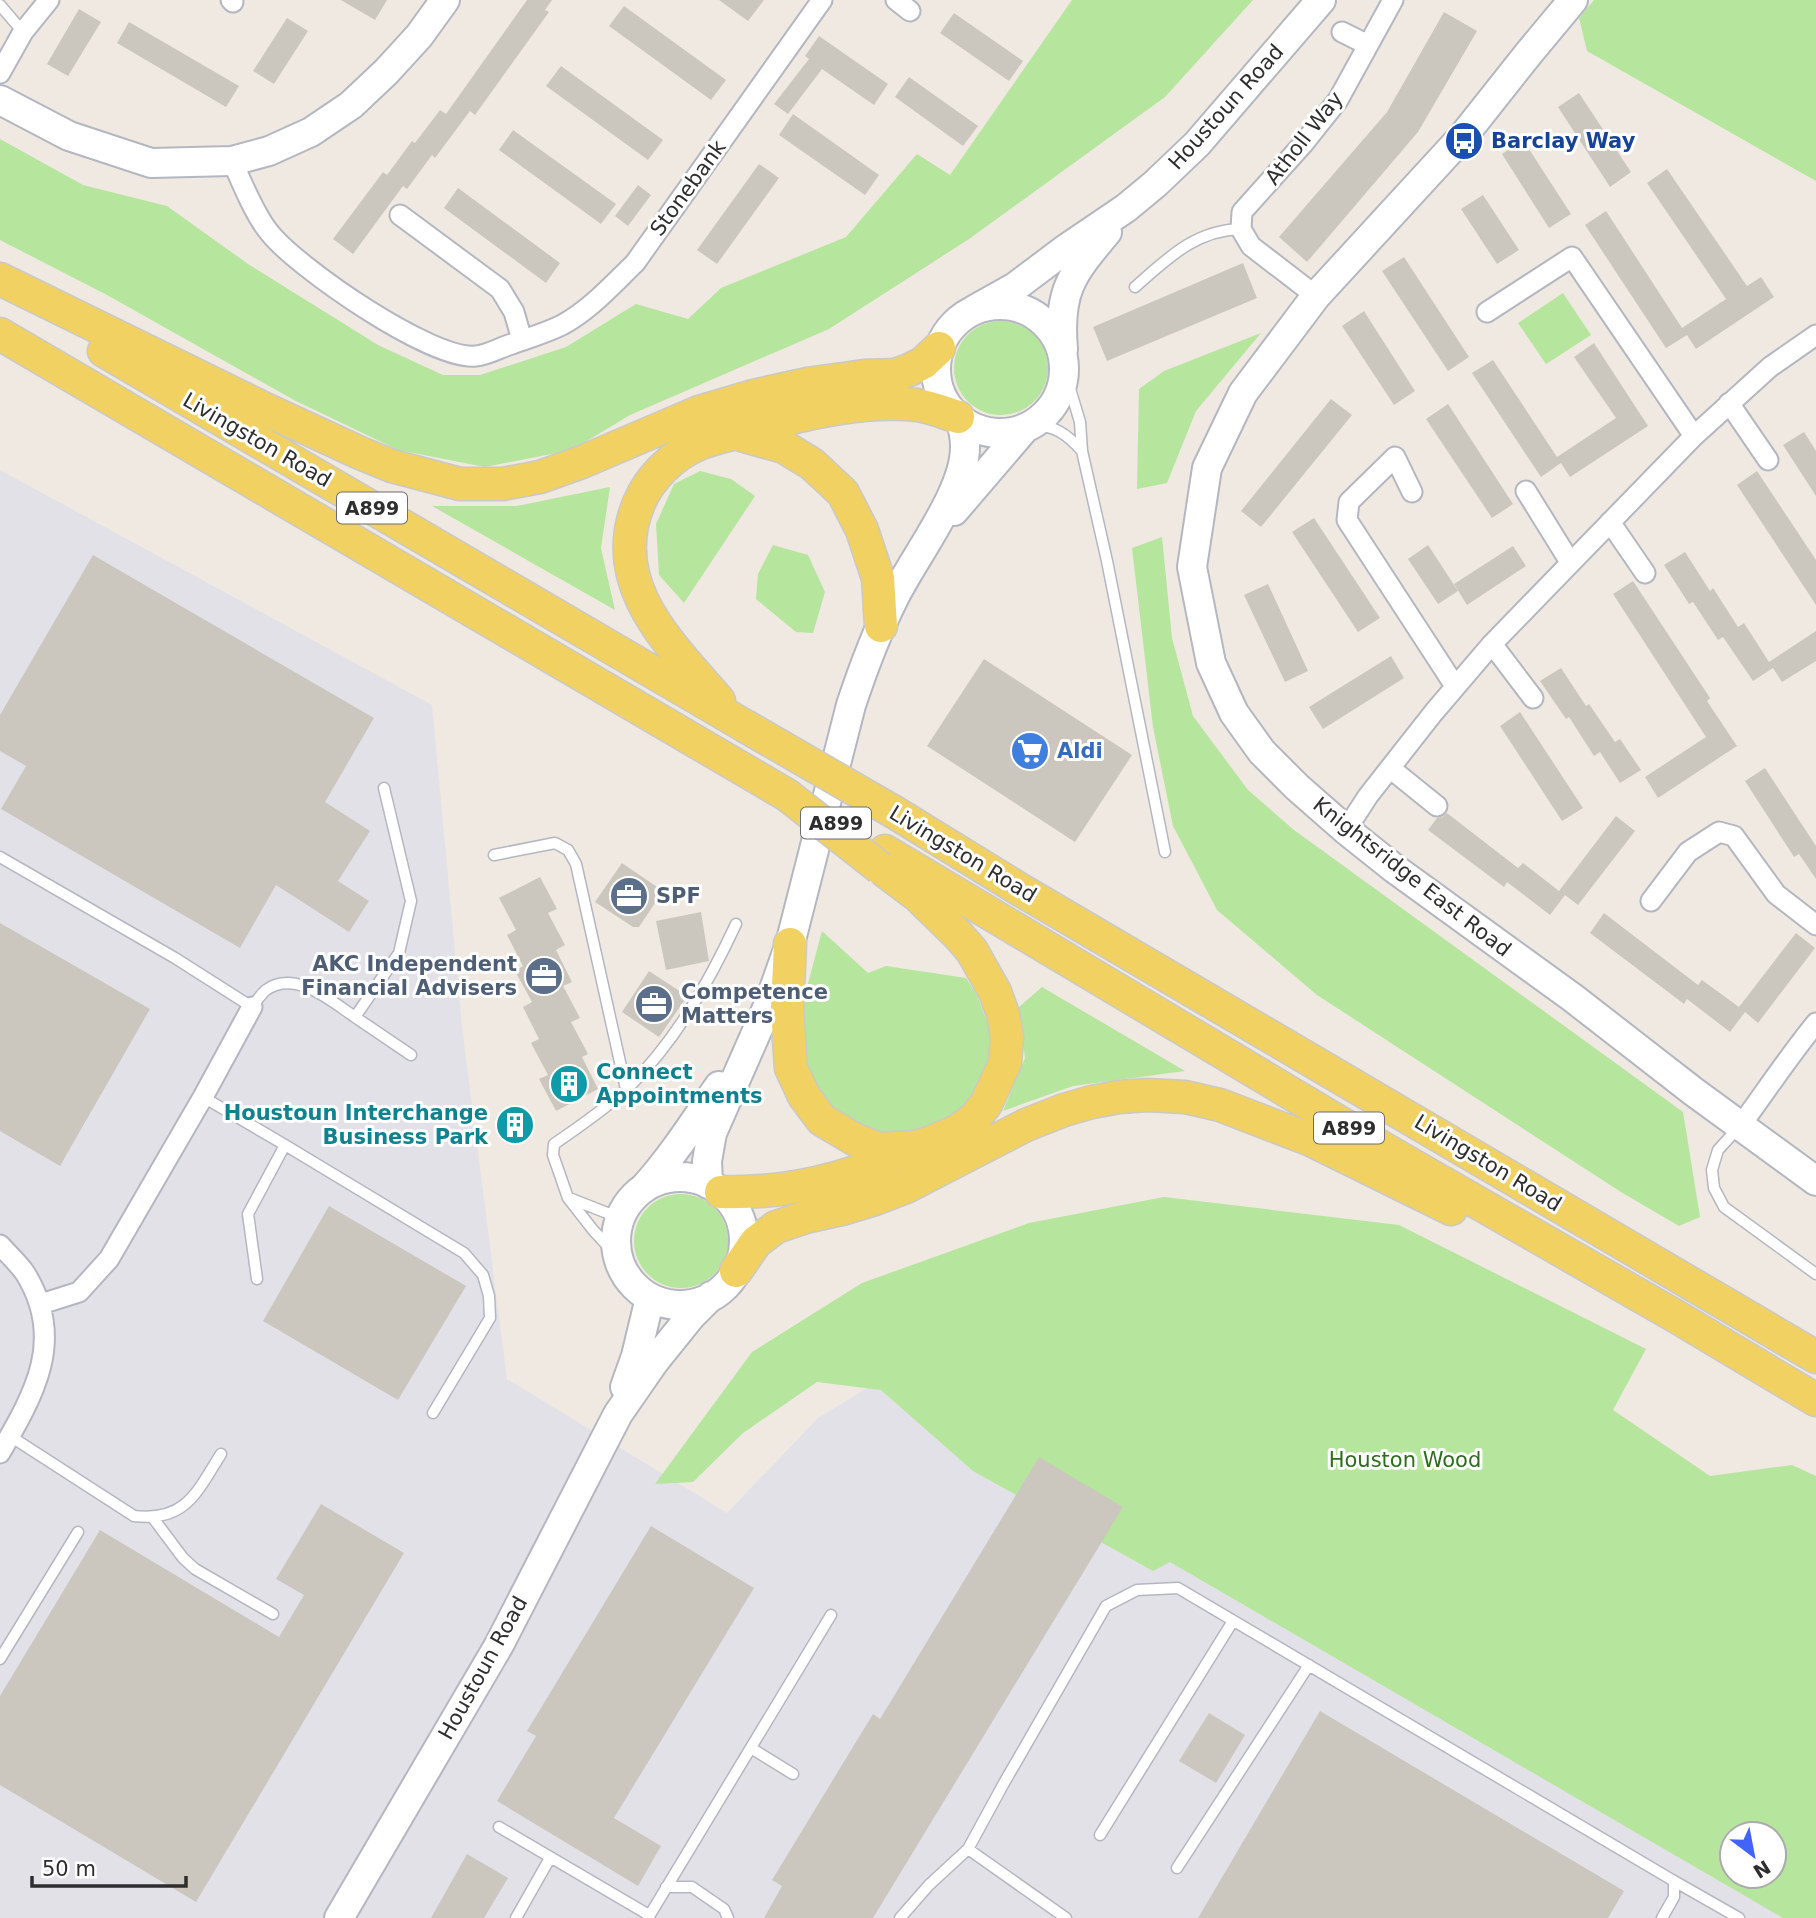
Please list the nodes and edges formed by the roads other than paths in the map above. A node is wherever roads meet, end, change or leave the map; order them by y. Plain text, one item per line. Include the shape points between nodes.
1 (49, 0) edge
2 (445, 0) edge
3 (822, 0) edge
4 (1321, 0) edge
5 (1393, 0) edge
6 (1573, 0) edge
7 (0, 5) edge
8 (23, 32) junction
9 (1342, 32) dead end
10 (1368, 45) junction
11 (0, 73) edge
12 (0, 100) edge
13 (232, 161) junction
14 (1126, 208) junction
15 (400, 215) dead end
16 (1241, 229) junction
17 (0, 279) edge
18 (1135, 287) dead end
19 (0, 290) edge
20 (1316, 296) junction
21 (974, 310) junction
22 (1487, 312) dead end
23 (0, 334) edge
24 (1816, 335) edge
25 (522, 340) junction
26 (939, 348) junction
27 (1064, 363) junction
28 (1729, 403) junction
29 (959, 418) junction
30 (1028, 427) junction
31 (737, 434) junction
32 (1694, 436) junction
33 (1082, 451) junction
34 (1768, 460) dead end
35 (1526, 491) dead end
36 (1412, 492) dead end
37 (1610, 522) junction
38 (929, 537) junction
39 (1570, 562) junction
40 (1645, 573) dead end
41 (881, 626) junction
42 (1492, 644) junction
43 (1455, 686) junction
44 (1533, 698) dead end
45 (741, 724) junction
46 (1390, 768) junction
47 (384, 789) dead end
48 (1437, 806) dead end
49 (1346, 830) junction
50 (1164, 852) dead end
51 (494, 855) dead end
52 (0, 857) edge
53 (883, 860) junction
54 (1651, 901) dead end
55 (736, 924) dead end
56 (1816, 925) edge
57 (790, 944) junction
58 (252, 1007) junction
59 (355, 1017) junction
60 (1816, 1023) edge
61 (750, 1046) junction
62 (411, 1055) dead end
63 (626, 1089) junction
64 (203, 1097) junction
65 (1741, 1125) junction
66 (285, 1145) junction
67 (915, 1147) junction
68 (1816, 1181) edge
69 (644, 1188) junction
70 (715, 1188) junction
71 (568, 1198) junction
72 (621, 1218) junction
73 (0, 1245) edge
74 (618, 1257) junction
75 (736, 1271) junction
76 (1816, 1274) edge
77 (257, 1279) dead end
78 (712, 1296) junction
79 (650, 1298) junction
80 (41, 1304) junction
81 (1677, 1317) junction
82 (1816, 1357) edge
83 (1816, 1400) edge
84 (433, 1413) dead end
85 (618, 1414) junction
86 (5, 1444) edge
87 (221, 1454) dead end
88 (153, 1518) junction
89 (78, 1532) dead end
90 (273, 1614) dead end
91 (831, 1615) dead end
92 (1233, 1621) junction
93 (0, 1659) edge
94 (1308, 1665) junction
95 (751, 1748) junction
96 (793, 1774) dead end
97 (499, 1827) dead end
98 (1100, 1835) dead end
99 (968, 1849) junction
100 (550, 1858) junction
101 (1177, 1868) dead end
102 (1674, 1881) junction
103 (666, 1887) junction
104 (648, 1917) edge
105 (339, 1918) edge
106 (516, 1918) edge
107 (728, 1918) edge
108 (900, 1918) edge
109 (1066, 1918) edge
110 (1662, 1918) edge
111 (1740, 1918) edge

1 - 8 street
2 - 13 street via 419,36 351,105 311,132
3 - 25 street, Stonebank via 635,263 598,300 561,325
4 - 14 street, Houstoun Road via 1196,144
5 - 10 street, Atholl Way
6 - 20 street, Knightsridge East Road via 1464,135
7 - 8 lane
8 - 11 street
9 - 10 street
10 - 16 street, Atholl Way via 1338,100 1242,212
12 - 13 street via 69,136 151,163
13 - 25 street, Stonebank via 266,229 283,249 362,306 453,354 476,356
14 - 21 street, Houstoun Road via 1015,287
14 - 27 street, Houstoun Road via 1083,260 1066,289 1061,324
15 - 25 street via 500,289 514,312
16 - 18 lane via 1223,230 1179,248
16 - 20 street via 1251,246
17 - 26 main road via 360,453 460,484 503,484 540,477 699,412 807,384 895,374 923,363
19 - 45 main road, Livingston Road / A899
20 - 49 street, Knightsridge East Road via 1242,393 1207,468 1192,567 1210,663 1234,713 1280,771
21 - 26 street via 947,332
21 - 27 street via 992,305 1029,310 1056,336
22 - 32 street via 1572,257
23 - 53 main road, Livingston Road / A899, bridge via 735,764
24 - 28 street
26 - 29 street via 938,386
27 - 30 street via 1060,393 1048,412
27 - 33 lane via 1080,422
28 - 32 street
28 - 34 street
29 - 30 street via 992,432
29 - 31 main road via 920,405 888,404 814,413
29 - 38 street via 965,449 958,483
30 - 33 lane via 1045,425 1059,430
30 - 38 street
31 - 41 main road via 784,447 812,464 843,493 878,578
31 - 45 main road via 698,444 656,476 633,517 629,559 662,634
32 - 37 street
33 - 50 lane
35 - 39 street
36 - 43 street via 1395,457 1349,502 1347,520
37 - 39 street
37 - 40 street
38 - 41 street
39 - 42 street
41 - 57 street via 851,705
42 - 43 street
42 - 44 street
43 - 46 street
45 - 82 main road, Livingston Road / A899, bridge
46 - 48 street
46 - 49 street
47 - 59 lane via 411,901 399,953
49 - 65 street, Knightsridge East Road
51 - 63 lane via 555,843 568,850 576,864
52 - 58 lane
53 - 67 main road via 972,951 995,992 1007,1038 997,1083 974,1119
53 - 81 main road, Livingston Road / A899
54 - 56 street via 1688,852 1719,832 1734,835 1776,894
55 - 63 lane via 687,1015
57 - 61 street
57 - 67 main road via 787,1009 791,1068 804,1096 822,1120 854,1139 879,1149
58 - 59 lane via 266,990 287,982 316,991
58 - 64 street
59 - 62 lane
60 - 65 street
61 - 69 street
61 - 70 street via 712,1133 706,1161
63 - 71 lane via 554,1144 553,1155
64 - 66 lane
64 - 80 street via 109,1259 79,1292
65 - 68 street, Knightsridge East Road
65 - 76 lane via 1718,1150 1712,1170 1714,1188 1724,1207
66 - 77 lane via 248,1214
66 - 84 lane via 464,1253 483,1275 489,1318
67 - 70 main road via 837,1178 774,1191
69 - 70 street via 676,1177
69 - 72 street
70 - 75 street via 733,1205 740,1220 742,1255
71 - 72 lane
71 - 74 lane
72 - 74 street
73 - 80 street via 24,1272
74 - 79 street via 629,1281
75 - 78 street
75 - 81 main road via 756,1242 776,1227 906,1187 1026,1125 1064,1111 1092,1102 1147,1095 1220,1105 1311,1140
78 - 79 street via 681,1305
78 - 85 street, Houstoun Road via 654,1362
79 - 85 street, Houstoun Road
80 - 86 street via 42,1367
81 - 83 main road, Livingston Road / A899
85 - 105 street, Houstoun Road via 499,1645
86 - 88 lane via 134,1516
87 - 88 lane via 193,1499
88 - 90 lane via 195,1569
89 - 93 lane
91 - 95 lane
92 - 94 lane
92 - 98 lane
92 - 99 lane via 1178,1588 1138,1590 1106,1606
94 - 101 lane
94 - 102 lane
95 - 96 lane
95 - 103 lane
97 - 100 lane
99 - 108 lane
99 - 109 lane
100 - 104 lane
100 - 106 lane
102 - 110 lane via 1674,1897
102 - 111 lane
103 - 104 lane
103 - 107 lane via 692,1887 724,1909

